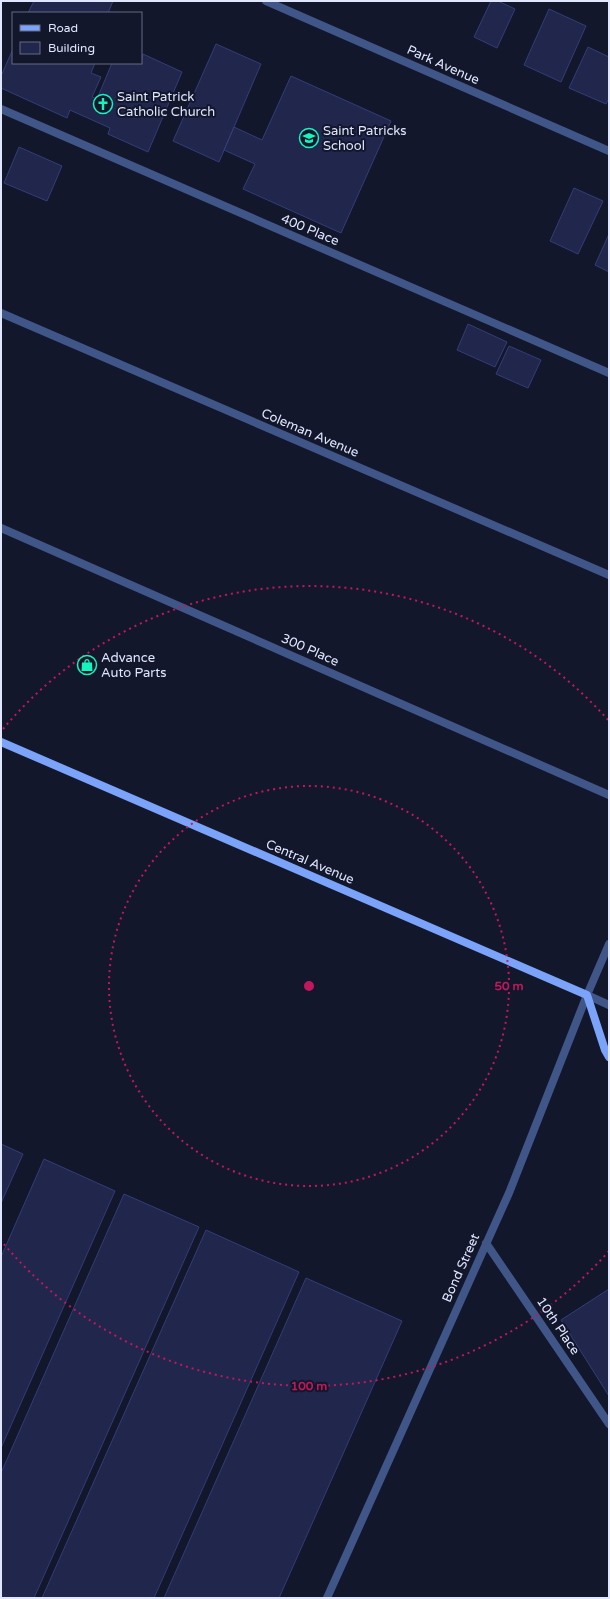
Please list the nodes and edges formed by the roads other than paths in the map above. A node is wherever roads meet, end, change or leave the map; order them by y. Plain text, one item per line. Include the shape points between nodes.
1 (266, 1) edge
2 (1, 109) edge
3 (609, 151) edge
4 (1, 313) edge
5 (609, 373) edge
6 (1, 528) edge
7 (609, 575) edge
8 (1, 742) edge
9 (609, 795) edge
10 (609, 944) edge
11 (587, 995) junction
12 (609, 1005) edge
13 (609, 1057) edge
14 (486, 1243) junction
15 (609, 1424) edge
16 (326, 1598) edge

1 - 3 street, Park Avenue
2 - 5 street, 400 Place
4 - 7 street, Coleman Avenue
6 - 9 street, 300 Place
8 - 11 main road, Central Avenue
10 - 11 street, Bond Street
11 - 12 street, Central Avenue
11 - 13 main road
11 - 14 street, Bond Street via 509,1193
14 - 15 street, 10th Place
14 - 16 street, Bond Street

